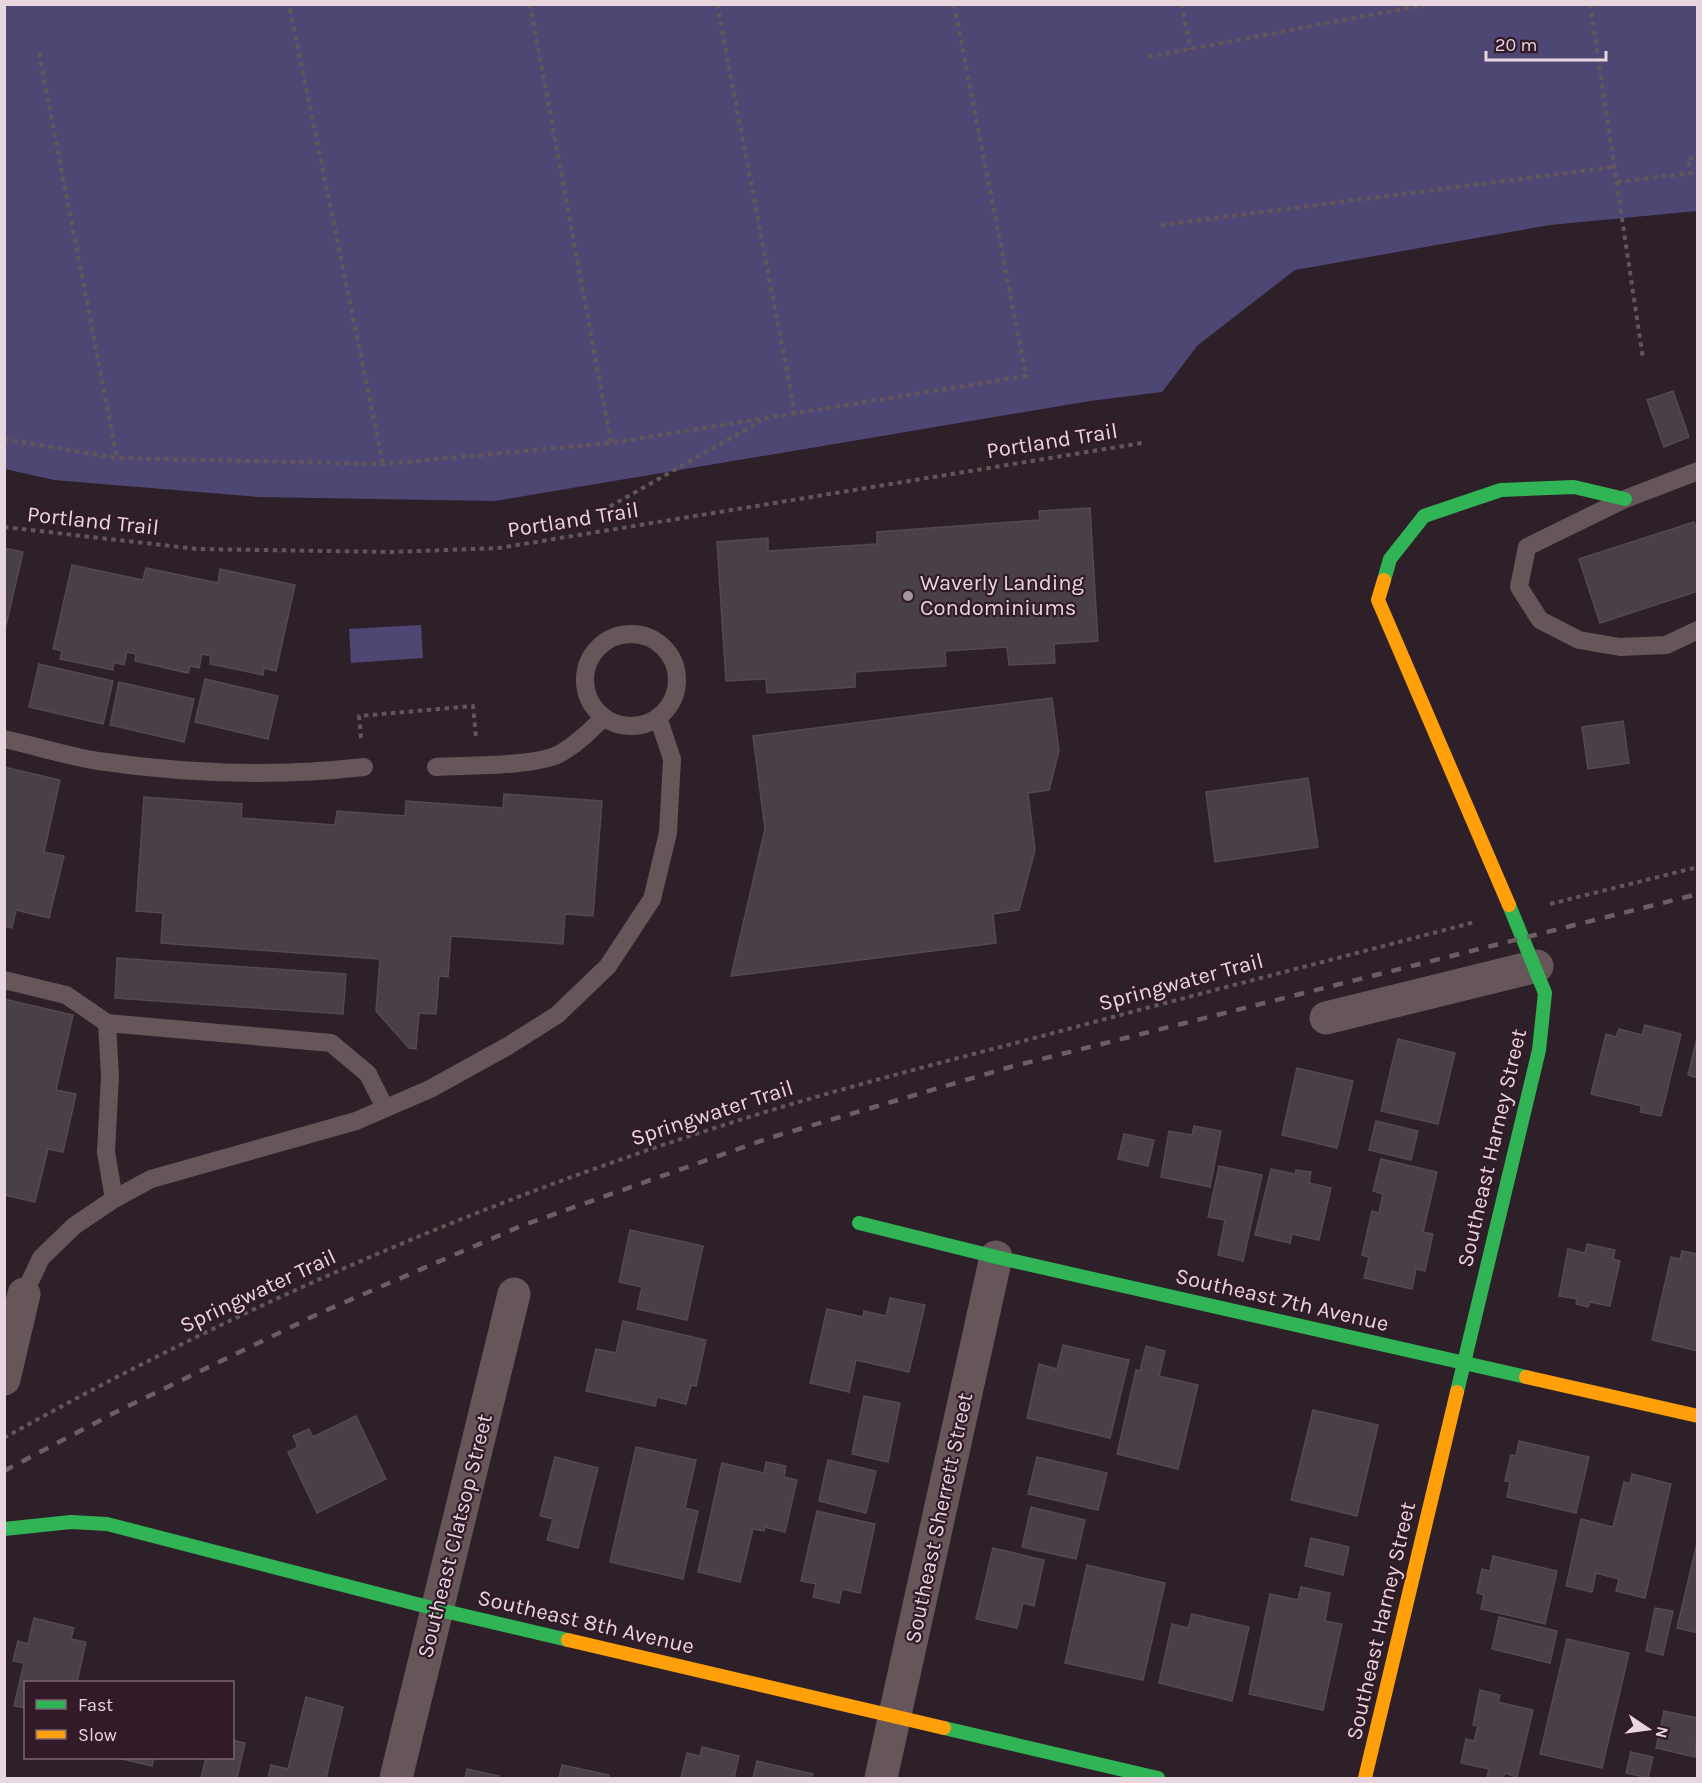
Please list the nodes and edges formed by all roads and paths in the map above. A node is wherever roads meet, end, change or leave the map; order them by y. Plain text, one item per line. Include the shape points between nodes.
1 (530, 4) edge
2 (717, 4) edge
3 (954, 4) edge
4 (1181, 4) edge
5 (1429, 4) edge
6 (1590, 4) edge
7 (290, 9) dead end
8 (1191, 50) junction
9 (39, 53) dead end
10 (1148, 57) dead end
11 (1698, 157) edge
12 (1614, 167) junction
13 (1617, 182) junction
14 (1161, 225) dead end
15 (1643, 359) dead end
16 (795, 414) junction
17 (764, 419) junction
18 (4, 440) edge
19 (611, 443) junction
20 (1142, 443) dead end
21 (117, 458) junction
22 (383, 464) junction
23 (1698, 471) edge
24 (1625, 499) junction
25 (602, 511) dead end
26 (4, 527) edge
27 (1698, 630) edge
28 (604, 717) junction
29 (658, 717) junction
30 (4, 739) edge
31 (479, 764) junction
32 (364, 767) joint
33 (436, 767) dead end
34 (1698, 867) edge
35 (1565, 900) dead end
36 (1468, 924) dead end
37 (1537, 966) junction
38 (4, 980) edge
39 (1326, 1018) dead end
40 (107, 1023) junction
41 (385, 1108) junction
42 (114, 1199) junction
43 (859, 1223) dead end
44 (996, 1257) junction
45 (24, 1294) joint
46 (514, 1294) dead end
47 (1463, 1363) junction
48 (4, 1379) edge
49 (1698, 1416) edge
50 (4, 1438) edge
51 (4, 1529) edge
52 (436, 1609) junction
53 (896, 1716) junction
54 (396, 1779) edge
55 (882, 1779) edge
56 (1158, 1779) edge
57 (1365, 1779) edge

1 - 19 path
2 - 16 path
3 - 16 path via 1026,376
4 - 8 path
5 - 8 path
6 - 12 path
7 - 22 path
8 - 10 path
9 - 21 path
11 - 13 path via 1688,159 1691,173
12 - 13 path
12 - 14 path
13 - 15 path
16 - 17 path
17 - 19 path
17 - 25 path
18 - 21 path
19 - 22 path
20 - 26 path, Portland Trail via 500,548 392,552 197,549
21 - 22 path
23 - 24 lane
24 - 27 lane via 1527,547 1519,587 1540,620 1579,640 1620,647 1666,645
24 - 37 street, Southeast Harney Street via 1574,487 1501,490 1424,516 1390,559 1378,600
28 - 29 lane via 632,727
28 - 29 lane via 588,699 588,663 598,648 613,637 631,634 648,637 664,647 674,662 678,680 675,698
28 - 31 lane via 560,754 536,760
29 - 41 lane via 672,759 668,833 652,899 608,966 557,1015 430,1089
30 - 32 lane via 97,760 211,773 304,774
31 - 32 path via 472,706 359,716
31 - 33 lane
34 - 35 path
36 - 50 path, Springwater Trail via 847,1087 599,1168 360,1262 178,1346
37 - 39 street
37 - 47 street, Southeast Harney Street via 1545,993 1539,1050
38 - 40 lane via 66,995
40 - 41 lane via 331,1043 368,1074
40 - 42 lane via 110,1076 106,1152
41 - 42 lane via 286,1143 151,1179
42 - 45 lane via 74,1226 41,1258
43 - 44 street, Southeast 7th Avenue
44 - 47 street, Southeast 7th Avenue
44 - 53 street, Southeast Sherrett Street
45 - 48 street
46 - 52 street, Southeast Clatsop Street
47 - 49 street, Southeast 7th Avenue
47 - 57 street, Southeast Harney Street
51 - 52 street, Southeast 8th Avenue via 71,1522 107,1524
52 - 53 street, Southeast 8th Avenue
52 - 54 street, Southeast Clatsop Street
53 - 55 street, Southeast Sherrett Street
53 - 56 street, Southeast 8th Avenue

